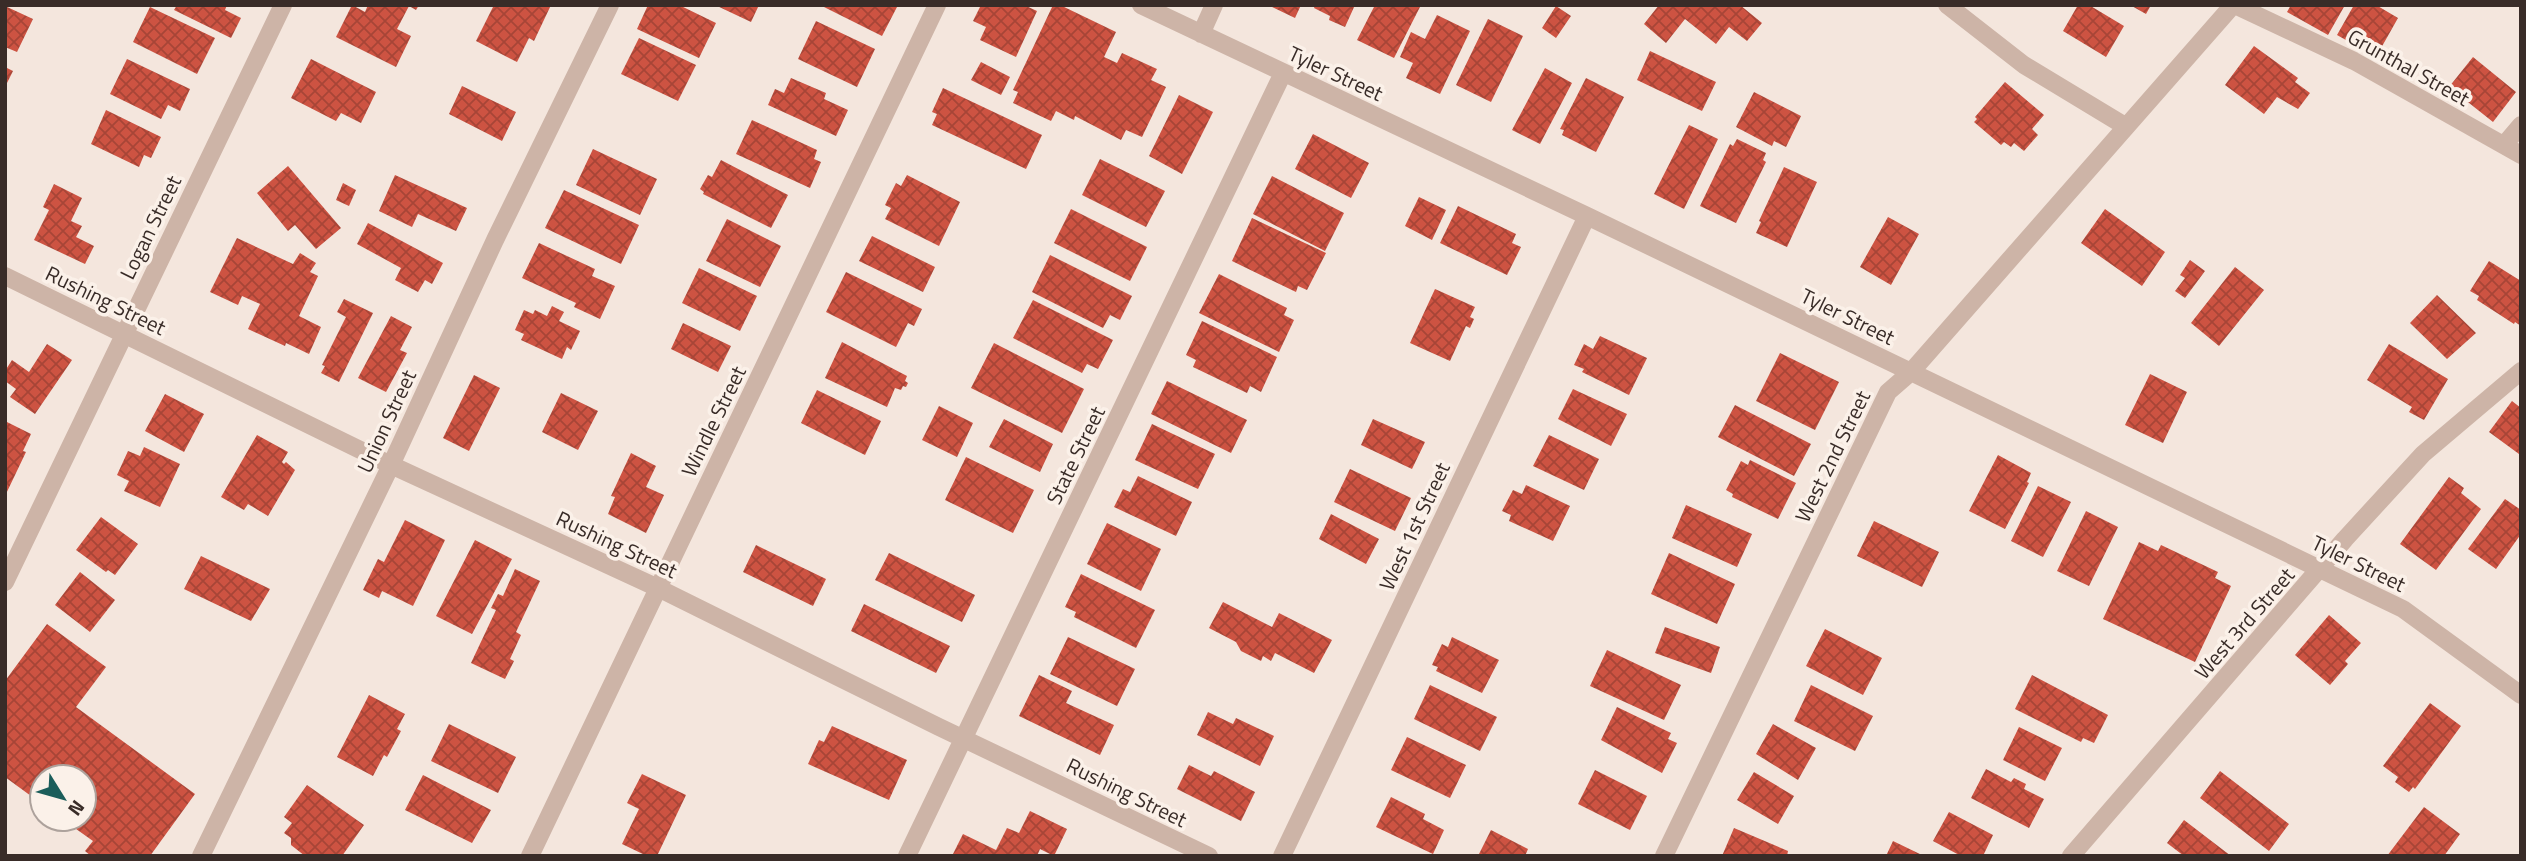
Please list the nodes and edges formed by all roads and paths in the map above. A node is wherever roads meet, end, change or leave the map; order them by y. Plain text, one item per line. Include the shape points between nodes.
1 (282, 5) edge
2 (610, 5) edge
3 (937, 5) edge
4 (1141, 5) edge
5 (1214, 5) edge
6 (1947, 5) edge
7 (2234, 5) edge
8 (1201, 34) junction
9 (1283, 73) junction
10 (2521, 125) edge
11 (2124, 126) junction
12 (2504, 145) junction
13 (2521, 155) edge
14 (1587, 216) junction
15 (5, 276) edge
16 (124, 333) junction
17 (2521, 371) edge
18 (1911, 372) junction
19 (391, 465) junction
20 (2321, 569) junction
21 (5, 582) edge
22 (658, 588) junction
23 (2521, 695) edge
24 (965, 739) junction
25 (201, 856) edge
26 (530, 856) edge
27 (907, 856) edge
28 (1209, 856) edge
29 (1282, 856) edge
30 (1664, 856) edge
31 (2071, 856) edge

1 - 16 street, Logan Street
2 - 19 street, Union Street
3 - 22 street, Windle Street
4 - 8 street, Tyler Street
5 - 8 street
6 - 11 street via 2024,65
7 - 11 street, West 2nd Street
7 - 12 street, Grunthal Street via 2354,61
8 - 9 street, Tyler Street
9 - 14 street, Tyler Street
9 - 24 street, State Street
10 - 12 street
11 - 18 street, West 2nd Street
12 - 13 street, Grunthal Street
14 - 18 street, Tyler Street
14 - 29 street, West 1st Street
15 - 16 street, Rushing Street
16 - 19 street, Rushing Street
16 - 21 street, Logan Street
17 - 20 street, West 3rd Street via 2423,454
18 - 20 street, Tyler Street
18 - 30 street, West 2nd Street via 1888,392
19 - 22 street, Rushing Street
19 - 25 street, Union Street
20 - 23 street, Tyler Street via 2403,609
20 - 31 street, West 3rd Street
22 - 24 street, Rushing Street
22 - 26 street, Windle Street
24 - 27 street, State Street
24 - 28 street, Rushing Street

